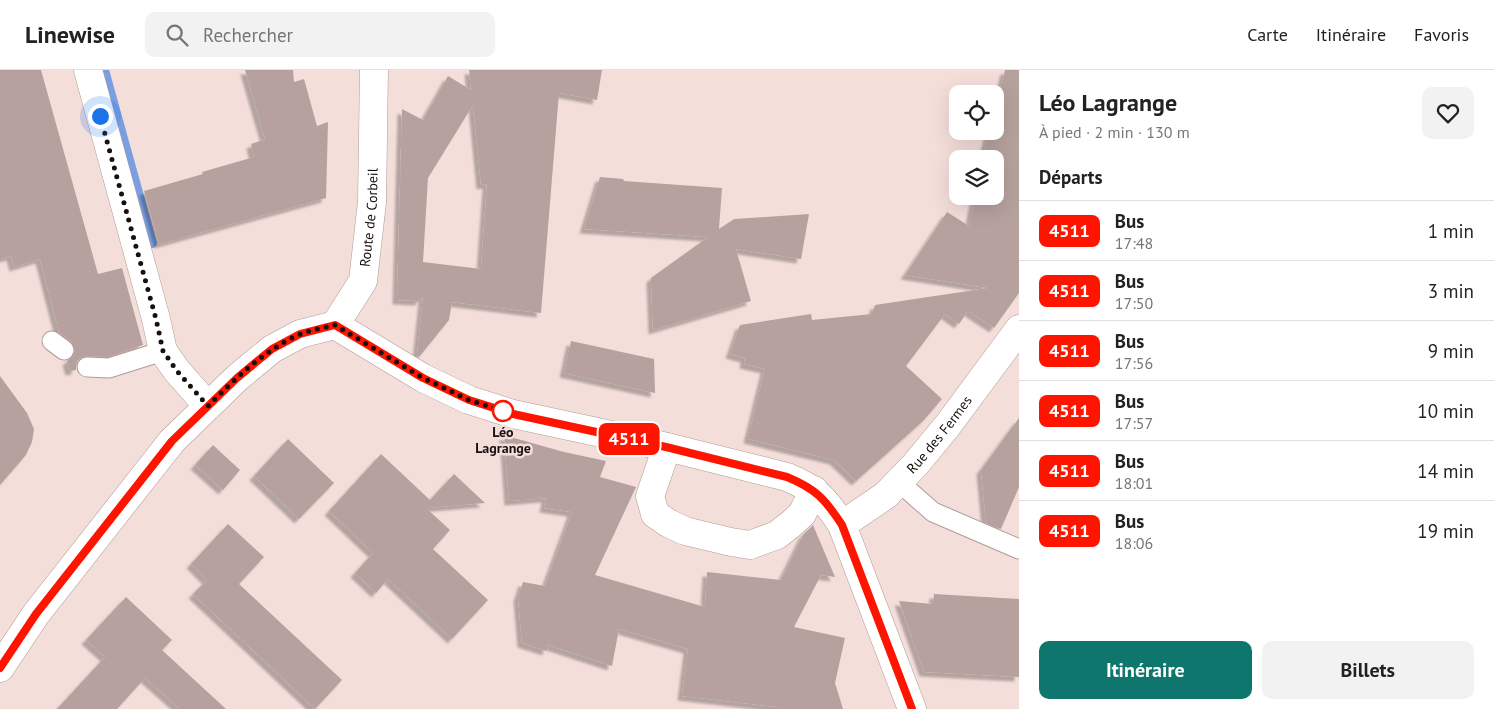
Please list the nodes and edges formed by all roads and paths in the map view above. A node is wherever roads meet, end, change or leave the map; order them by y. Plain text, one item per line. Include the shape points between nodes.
1 (88, 70) edge
2 (374, 70) edge
3 (335, 325) junction
4 (1019, 329) edge
5 (163, 351) junction
6 (88, 367) dead end
7 (208, 406) junction
8 (666, 447) junction
9 (898, 482) junction
10 (814, 490) junction
11 (842, 525) junction
12 (1019, 549) edge
13 (0, 668) edge
14 (912, 709) edge

1 - 5 street
2 - 3 street, Route de Corbeil via 372,202 363,281
3 - 7 street via 300,334 272,349
3 - 8 street via 423,378 469,400 513,414
4 - 9 street, Rue des Fermes via 948,426
5 - 6 lane via 109,368
5 - 7 street
7 - 13 street via 172,441 107,522 36,614
8 - 10 street via 787,477
8 - 10 street via 650,496 655,514 685,531 750,545 777,535 791,524 802,514
9 - 11 street, Rue des Fermes
9 - 12 lane via 933,512
10 - 11 street
11 - 14 street

